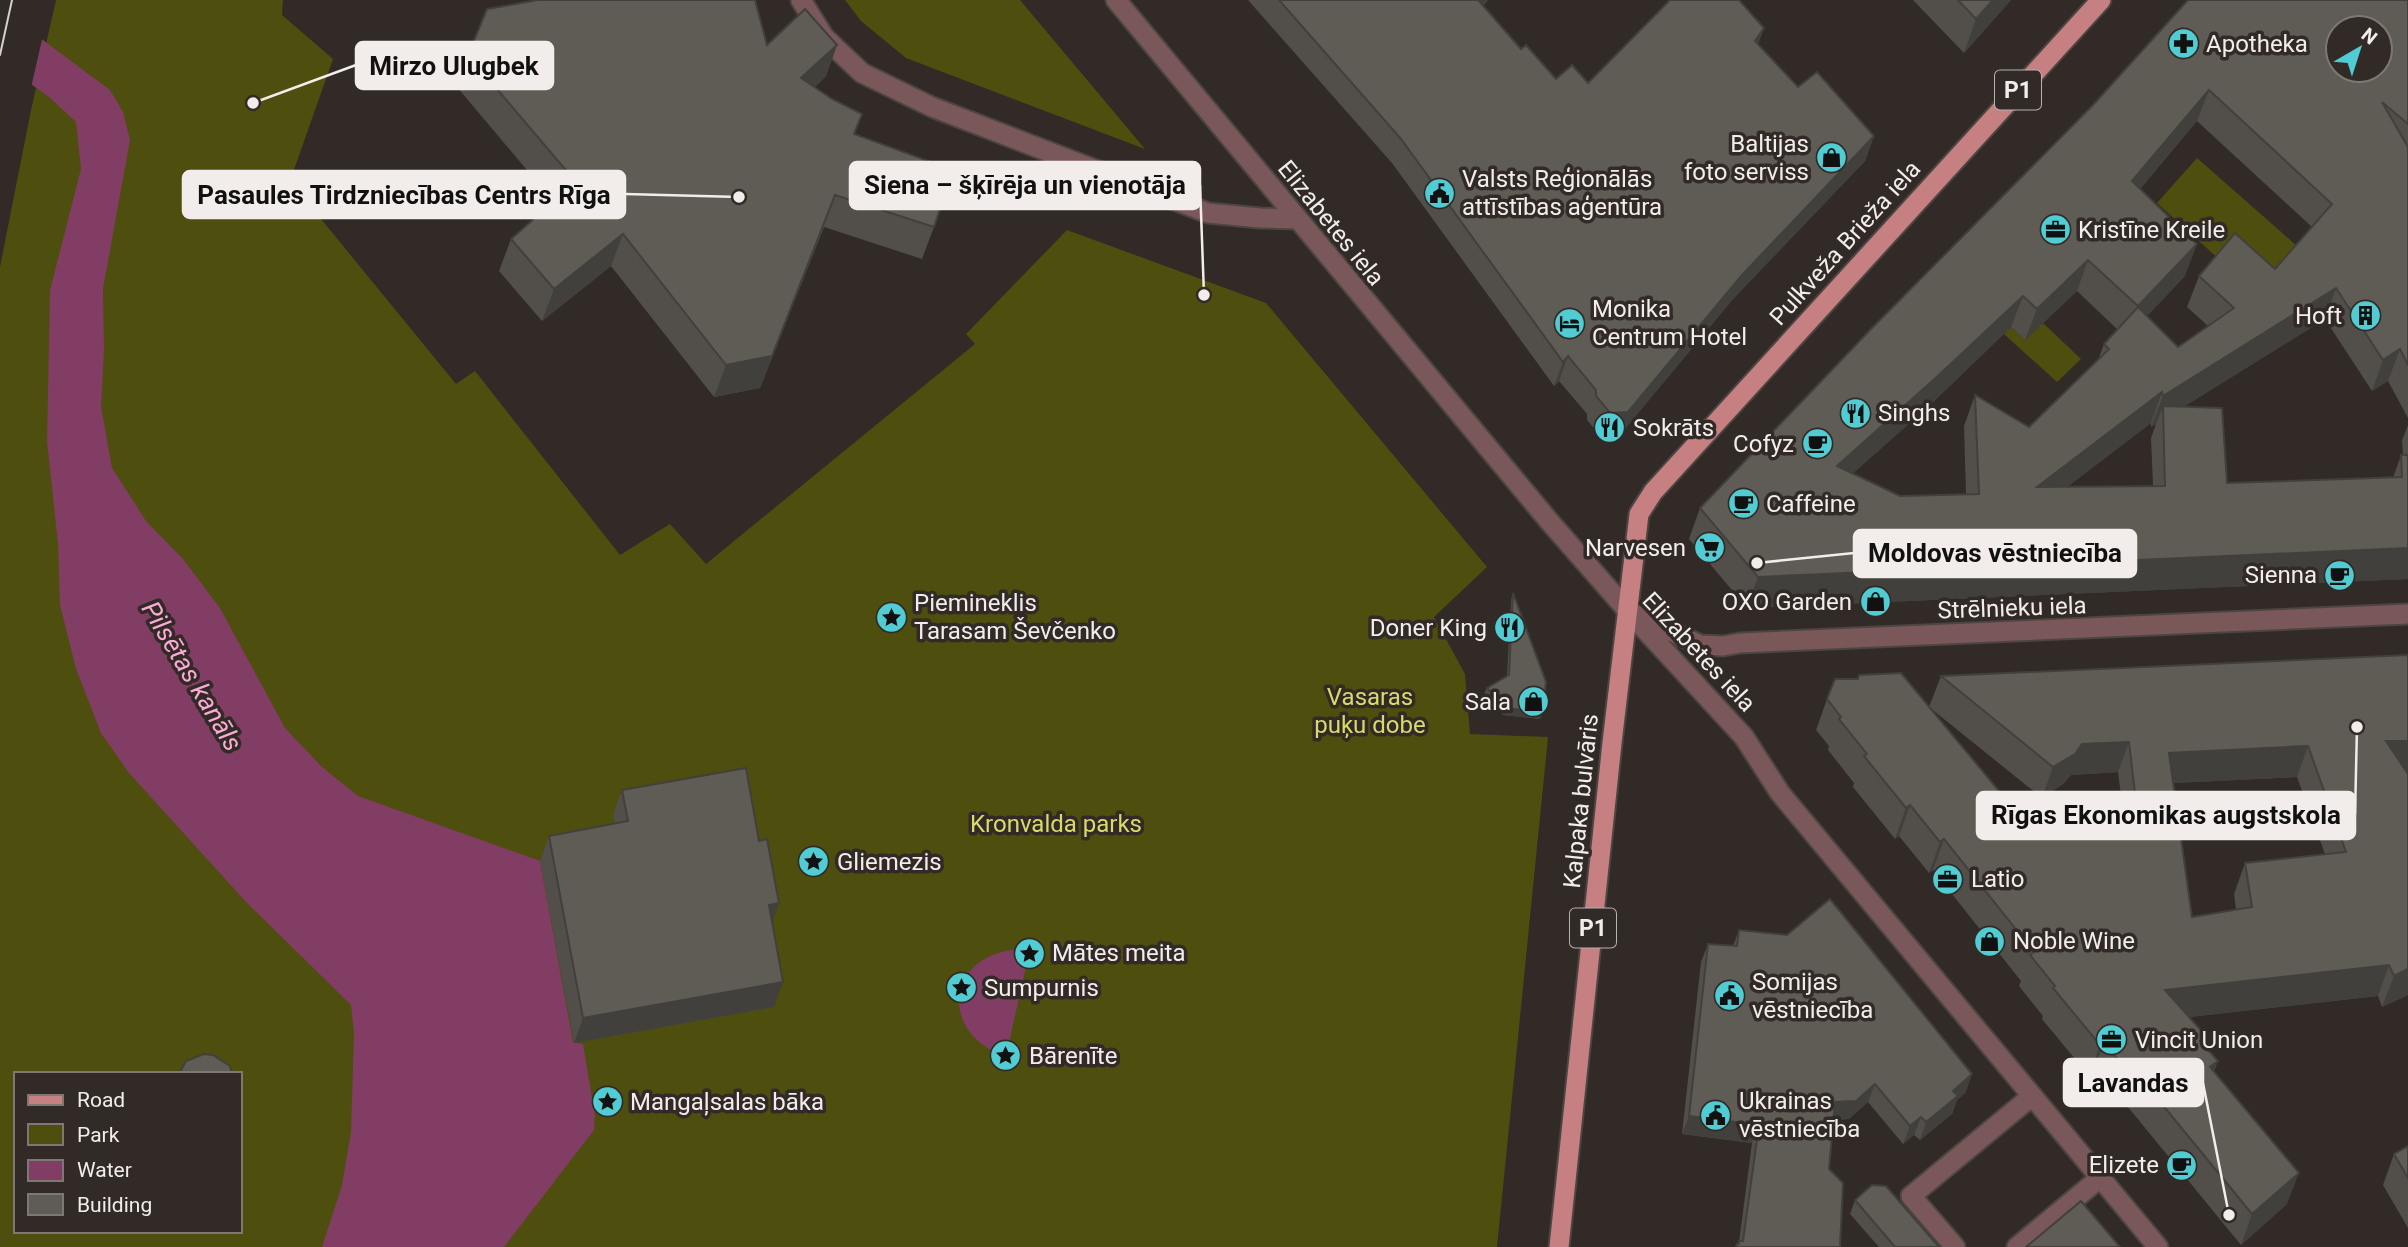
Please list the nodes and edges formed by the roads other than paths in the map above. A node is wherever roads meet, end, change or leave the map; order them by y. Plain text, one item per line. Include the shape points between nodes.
1 (802, 0) edge
2 (1116, 0) edge
3 (2101, 0) edge
4 (1296, 219) junction
5 (1627, 610) junction
6 (2408, 614) edge
7 (2032, 1096) junction
8 (2101, 1177) junction
9 (1559, 1247) edge
10 (1955, 1247) edge
11 (2017, 1247) edge
12 (2158, 1247) edge

1 - 4 street via 824,37 862,73 932,107 1208,213
2 - 4 street, Elizabetes iela
3 - 5 main road, Pulkveža Brieža iela / P1 via 1653,492 1639,514
4 - 5 street, Elizabetes iela
5 - 6 street, Strēlnieku iela via 1700,645 1723,646
5 - 7 street, Elizabetes iela via 1744,737 1780,793
5 - 9 main road, Kalpaka bulvāris / P1
7 - 8 street, Elizabetes iela
7 - 10 street via 1912,1196
8 - 11 street
8 - 12 street, Elizabetes iela

